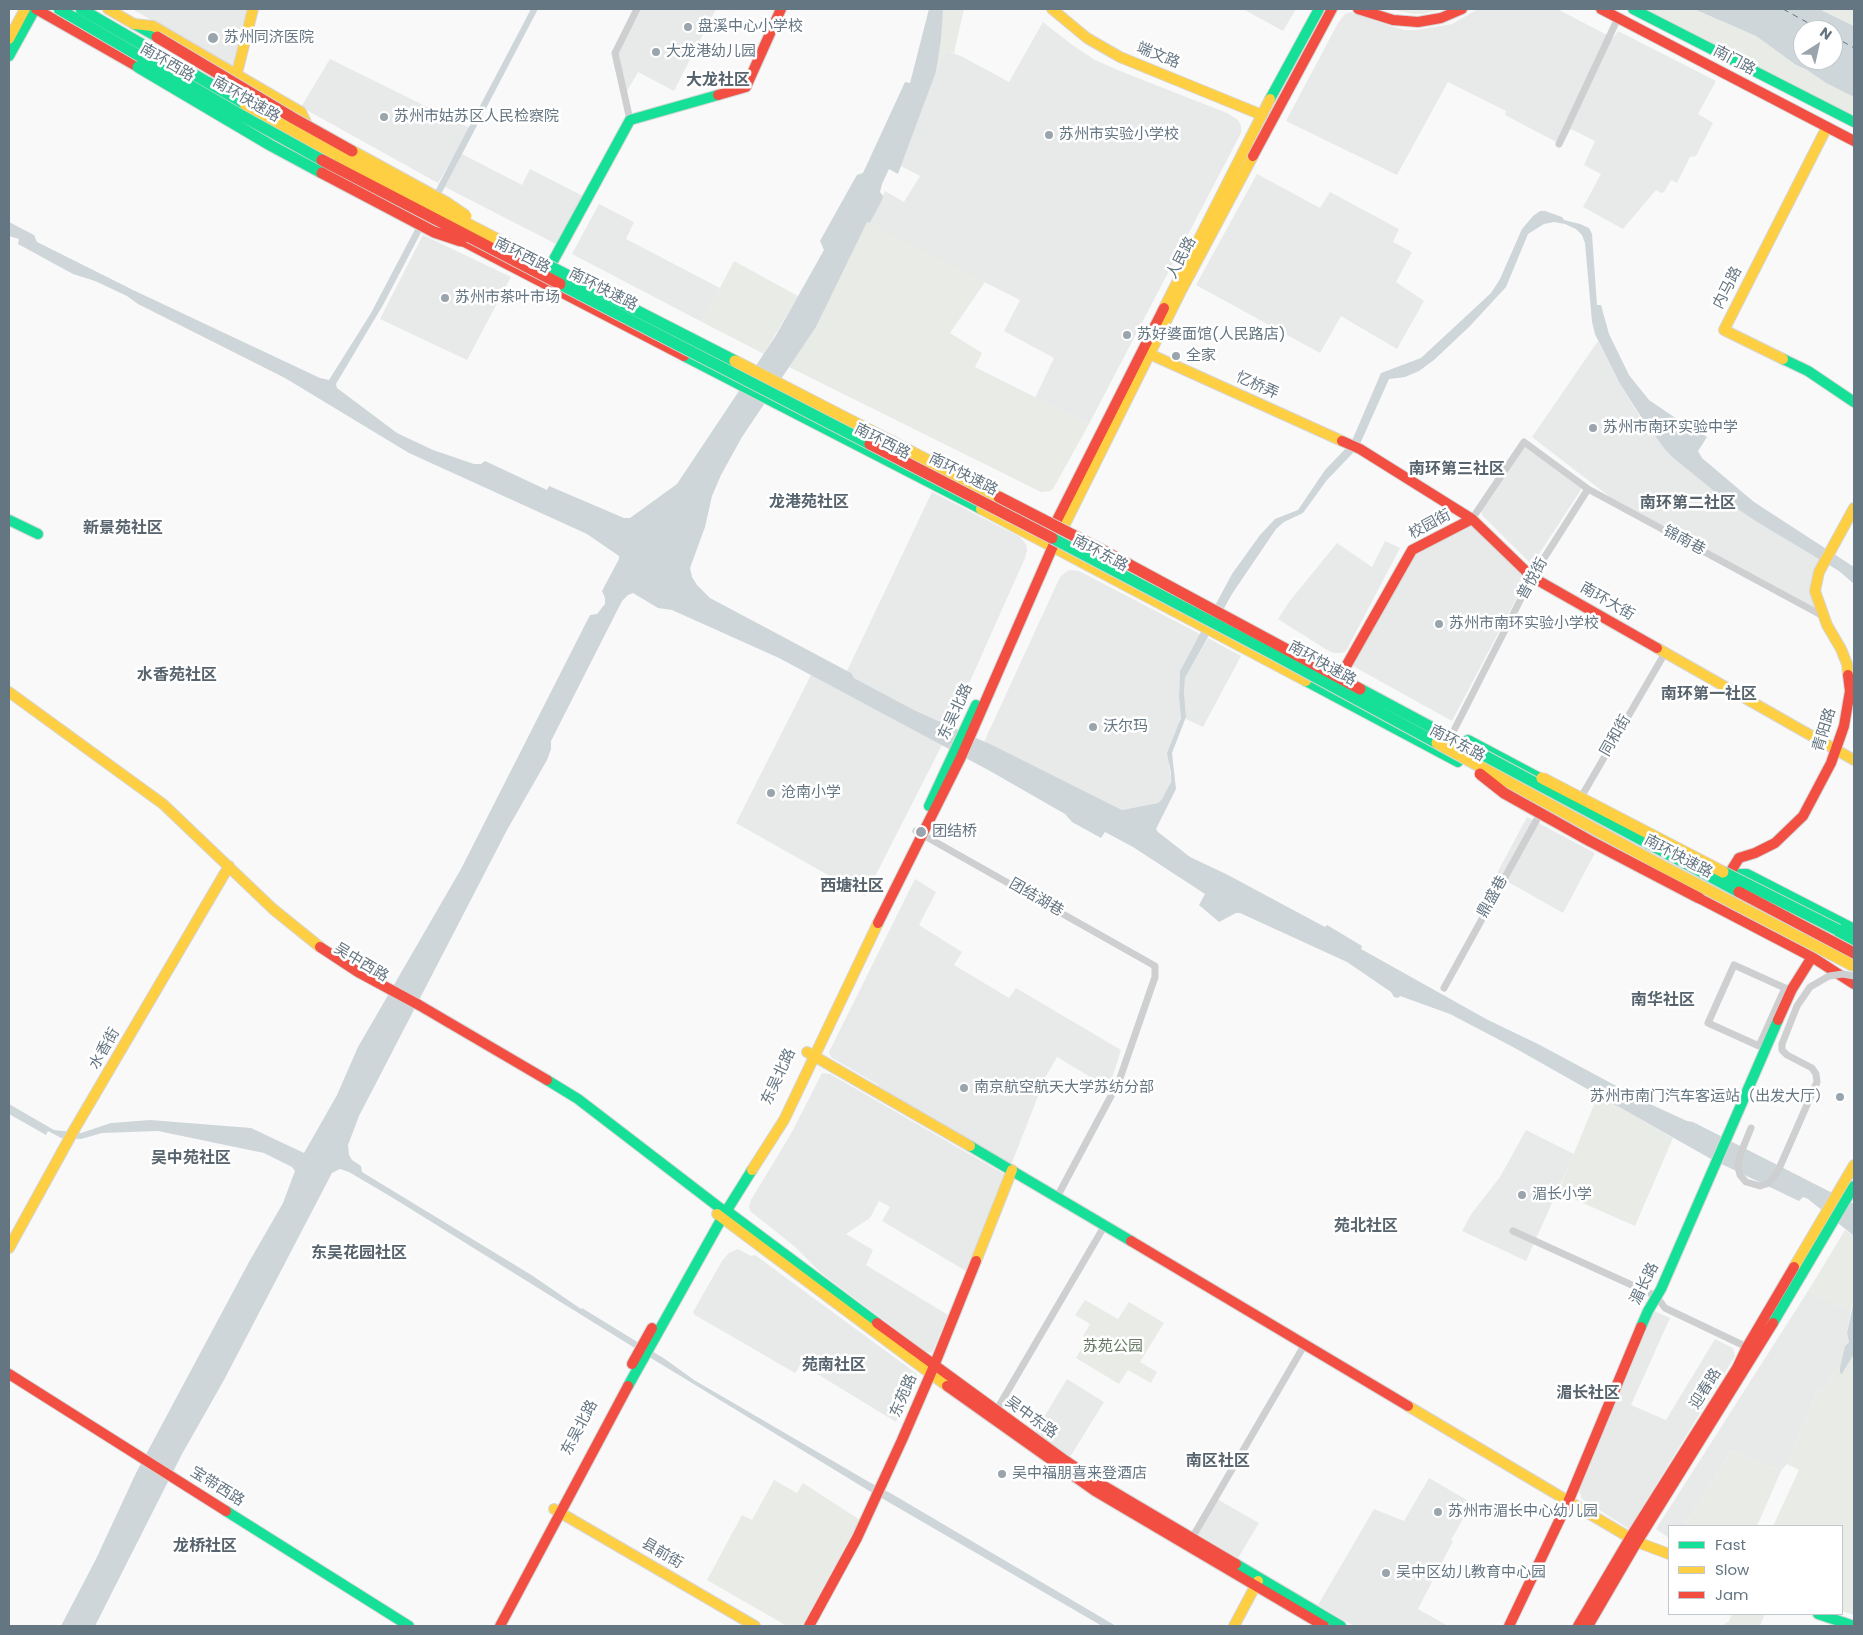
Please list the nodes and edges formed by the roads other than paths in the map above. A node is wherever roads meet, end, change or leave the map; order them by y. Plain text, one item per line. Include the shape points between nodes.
1 (26, 9) edge
2 (36, 9) edge
3 (46, 9) edge
4 (59, 9) edge
5 (82, 9) edge
6 (91, 9) edge
7 (108, 9) edge
8 (253, 9) edge
9 (637, 9) edge
10 (781, 9) edge
11 (1052, 9) edge
12 (1319, 9) edge
13 (1332, 9) edge
14 (1358, 9) edge
15 (1462, 9) edge
16 (1601, 9) edge
17 (1633, 9) edge
18 (1370, 12) edge
19 (1618, 18) junction
20 (134, 24) junction
21 (9, 39) edge
22 (9, 56) edge
23 (236, 75) junction
24 (233, 90) junction
25 (224, 113) junction
26 (1262, 115) junction
27 (630, 120) junction
28 (1854, 122) edge
29 (1827, 127) junction
30 (312, 136) junction
31 (1854, 141) edge
32 (1559, 144) dead end
33 (504, 250) junction
34 (552, 262) junction
35 (542, 282) junction
36 (1146, 353) junction
37 (1854, 402) edge
38 (1524, 442) joint
39 (1360, 449) joint
40 (1588, 489) junction
41 (1854, 508) edge
42 (1472, 519) junction
43 (9, 520) edge
44 (1061, 523) junction
45 (38, 534) dead end
46 (1050, 544) junction
47 (1532, 577) junction
48 (1823, 617) junction
49 (1665, 653) junction
50 (1343, 673) junction
51 (9, 692) edge
52 (1330, 694) junction
53 (9, 700) edge
54 (1451, 745) junction
55 (1835, 749) junction
56 (1854, 760) edge
57 (1579, 800) junction
58 (1543, 807) junction
59 (1569, 820) junction
60 (920, 833) junction
61 (1615, 844) junction
62 (227, 869) junction
63 (1727, 879) junction
64 (1716, 898) junction
65 (1854, 929) edge
66 (1854, 939) edge
67 (1854, 946) edge
68 (1854, 953) edge
69 (1812, 957) junction
70 (1854, 966) edge
71 (1854, 971) edge
72 (1854, 976) edge
73 (1854, 984) edge
74 (1444, 988) dead end
75 (1789, 989) junction
76 (810, 1054) junction
77 (1751, 1128) dead end
78 (1854, 1165) edge
79 (1012, 1170) junction
80 (1854, 1186) edge
81 (1843, 1195) junction
82 (1057, 1197) junction
83 (721, 1213) junction
84 (1105, 1225) junction
85 (1513, 1231) dead end
86 (9, 1248) edge
87 (1656, 1296) junction
88 (1305, 1344) junction
89 (1752, 1350) junction
90 (932, 1370) junction
91 (9, 1374) edge
92 (9, 1382) edge
93 (996, 1412) junction
94 (140, 1460) junction
95 (173, 1481) junction
96 (1569, 1500) junction
97 (557, 1510) junction
98 (1192, 1538) junction
99 (1634, 1540) junction
100 (1668, 1554) edge
101 (1257, 1581) junction
102 (1821, 1615) edge
103 (396, 1626) edge
104 (409, 1626) edge
105 (492, 1626) edge
106 (500, 1626) edge
107 (755, 1626) edge
108 (809, 1626) edge
109 (1234, 1626) edge
110 (1324, 1626) edge
111 (1342, 1626) edge
112 (1509, 1626) edge
113 (1578, 1626) edge
114 (1588, 1626) edge
115 (1854, 1626) edge

1 - 21 main road
2 - 22 main road
2 - 33 main road, bridge via 364,196 434,232
3 - 25 main road, 南环西路
4 - 33 main road, 南环快速路, bridge via 325,162
5 - 33 main road, 南环快速路, bridge
6 - 24 main road, 南环西路
7 - 20 main road
8 - 23 main road
9 - 27 street via 615,53
10 - 27 main road via 746,87
11 - 26 main road, 端文路 via 1082,34 1120,57
12 - 26 main road, 人民路
13 - 36 main road, 人民路
14 - 18 main road
15 - 18 main road via 1441,18 1418,22 1405,22
16 - 19 main road, 南门路
17 - 28 main road, 南门路
19 - 29 main road, 南门路
19 - 32 street
20 - 23 main road via 153,26
20 - 33 main road, bridge via 293,118 448,203
23 - 24 main road
23 - 30 main road via 301,112
24 - 25 main road
24 - 30 main road, 南环西路
25 - 35 main road, 南环西路 via 416,218
26 - 36 main road, 人民路
27 - 34 main road
29 - 31 main road, 南门路
29 - 37 main road, 内马路 via 1724,330 1808,371
30 - 34 main road, 南环西路
33 - 54 main road, 南环快速路, bridge via 1100,549
34 - 35 main road
34 - 44 main road, 南环西路
35 - 46 main road, 南环西路
36 - 39 main road, 忆桥弄
36 - 44 main road, 人民路
38 - 40 street, 锦南巷
38 - 42 street, 校园街
39 - 42 main road, 南环大街
40 - 47 street, 普悦街
40 - 48 street, 锦南巷
41 - 48 main road, 青阳路 via 1819,572 1816,591
42 - 47 main road, 南环大街
42 - 50 main road, 校园街 via 1412,550
43 - 45 main road
44 - 46 main road, 东吴北路
44 - 50 main road, 南环东路
46 - 52 main road, 南环东路
46 - 60 main road, 东吴北路
47 - 49 main road, 南环大街
47 - 54 street, 普悦街
48 - 55 main road, 青阳路 via 1841,649 1849,676 1848,711
49 - 55 main road, 南环大街
49 - 57 street, 同和街
50 - 52 main road, 校园街
50 - 54 main road, 南环东路
51 - 62 main road, 吴中西路 via 152,795 175,814
52 - 54 main road, 南环东路
53 - 62 main road, 吴中西路 via 153,804
54 - 57 main road, 南环东路
54 - 58 main road, 南环东路
54 - 66 main road, bridge via 1518,765
54 - 68 main road, 南环快速路, bridge
54 - 69 main road, bridge via 1504,793
54 - 70 main road, 南环快速路, bridge via 1662,866
55 - 56 main road, 南环大街
55 - 63 main road, 青阳路 via 1802,816 1775,843 1739,858
57 - 59 street, 同和街
57 - 63 main road, 南环东路
58 - 59 main road, 南环东路
58 - 74 street, 鼎盛巷
59 - 61 main road, 南环东路
60 - 76 main road, 东吴北路 via 844,974
60 - 82 street, 团结湖巷 via 1155,966 1155,977 1119,1081
61 - 64 main road, 南环东路
61 - 69 main road via 1625,862 1637,869 1788,948
62 - 83 main road, 吴中西路 via 312,941 385,991 525,1066 578,1099
62 - 86 main road, 水香街 via 71,1135
63 - 64 main road, 青阳路
63 - 65 main road via 1747,874
63 - 67 main road, 南环东路
64 - 71 main road, 南环东路
69 - 73 main road
69 - 75 main road, 湄长路
72 - 77 street, bridge via 1829,976 1810,987 1797,1006 1782,1048 1785,1054 1812,1068 1817,1082 1778,1171 1772,1180 1755,1186 1746,1182 1738,1171 1738,1161
75 - 75 street via 1734,965 1708,1023 1759,1046
75 - 87 main road, 湄长路 via 1729,1135
76 - 79 main road
76 - 83 main road, 东吴北路
78 - 81 main road, 迎春路
79 - 82 main road
79 - 90 main road, 东苑路
80 - 81 main road, 迎春路
81 - 89 main road, 迎春路
82 - 84 main road
83 - 90 main road, 吴中东路
83 - 97 main road, 东吴北路
84 - 88 main road
84 - 93 street
85 - 87 street
87 - 89 street via 1665,1308
87 - 96 main road, 湄长路
88 - 96 main road
88 - 98 street
89 - 99 main road, 迎春路
90 - 93 main road, 吴中东路
90 - 101 main road, 吴中东路 via 1082,1482
90 - 108 main road, 东苑路 via 857,1538
91 - 94 main road, 宝带西路
92 - 94 main road, 宝带西路
93 - 98 main road, 吴中东路 via 1086,1475
94 - 95 main road, 宝带西路
95 - 103 main road, 宝带西路
95 - 104 main road, 宝带西路
96 - 99 main road
96 - 112 main road, 湄长路
97 - 105 main road, 东吴北路
97 - 106 main road, 东吴北路
97 - 107 main road, 县前街
98 - 101 main road, 吴中东路
99 - 100 main road
99 - 113 main road, 迎春路
99 - 114 main road, 迎春路
101 - 109 main road
101 - 110 main road, 吴中东路
101 - 111 main road, 吴中东路
102 - 115 main road

